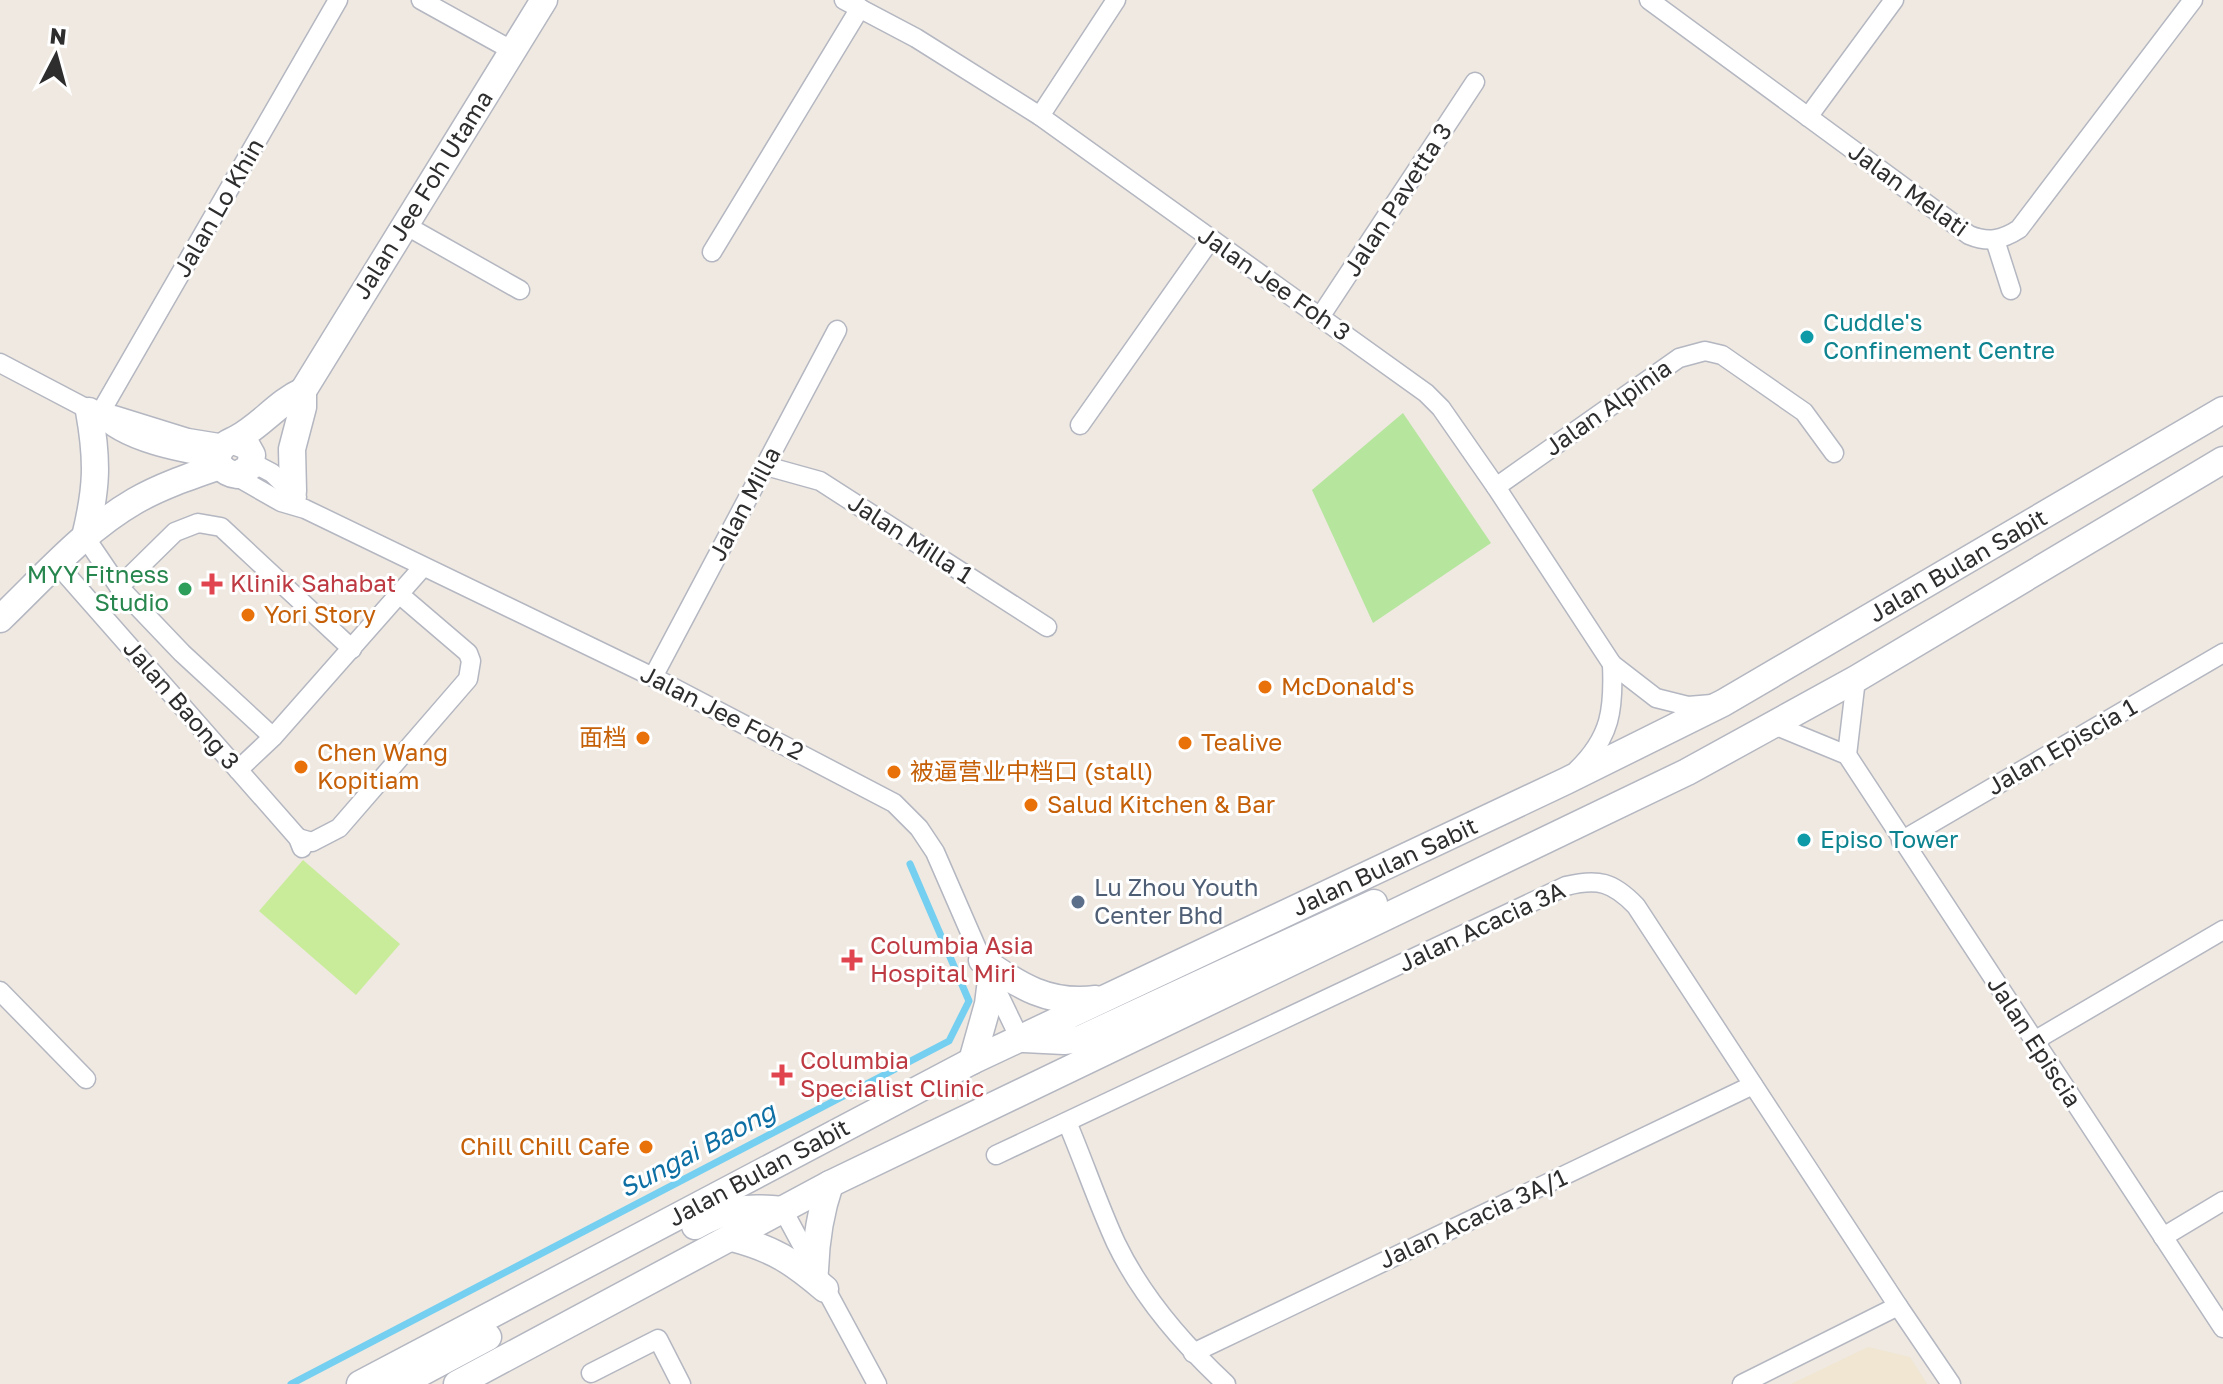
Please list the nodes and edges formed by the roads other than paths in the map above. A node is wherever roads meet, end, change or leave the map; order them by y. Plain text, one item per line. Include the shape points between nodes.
1 (338, 0) edge
2 (421, 0) edge
3 (544, 0) edge
4 (1116, 0) edge
5 (1649, 0) edge
6 (1894, 0) edge
7 (2193, 0) edge
8 (852, 4) edge
9 (513, 51) junction
10 (1475, 82) dead end
11 (1040, 116) junction
12 (1808, 117) junction
13 (405, 225) junction
14 (1211, 239) junction
15 (1995, 240) junction
16 (712, 252) dead end
17 (520, 290) dead end
18 (2011, 290) dead end
19 (1320, 317) junction
20 (837, 330) dead end
21 (0, 363) edge
22 (303, 391) junction
23 (2223, 410) edge
24 (94, 413) junction
25 (297, 422) junction
26 (1080, 425) dead end
27 (1834, 453) dead end
28 (233, 458) junction
29 (2223, 460) edge
30 (766, 466) junction
31 (1496, 487) junction
32 (299, 500) junction
33 (85, 537) junction
34 (57, 564) junction
35 (422, 568) junction
36 (119, 587) junction
37 (399, 594) junction
38 (0, 619) edge
39 (1047, 627) dead end
40 (352, 649) junction
41 (182, 653) junction
42 (2223, 653) edge
43 (1612, 664) junction
44 (154, 675) junction
45 (653, 677) junction
46 (1856, 679) junction
47 (1723, 703) junction
48 (1774, 725) junction
49 (273, 737) junction
50 (1847, 755) junction
51 (238, 770) junction
52 (1687, 772) junction
53 (1566, 781) junction
54 (1901, 841) junction
55 (2223, 930) edge
56 (987, 970) junction
57 (0, 991) edge
58 (1109, 998) junction
59 (1020, 1039) junction
60 (2034, 1041) junction
61 (972, 1061) junction
62 (86, 1079) dead end
63 (1753, 1085) junction
64 (1067, 1122) junction
65 (996, 1155) dead end
66 (830, 1184) junction
67 (2223, 1201) edge
68 (783, 1210) junction
69 (2163, 1237) junction
70 (732, 1238) junction
71 (820, 1279) junction
72 (1898, 1306) junction
73 (2223, 1328) edge
74 (1193, 1353) junction
75 (591, 1373) dead end
76 (360, 1384) edge
77 (400, 1384) edge
78 (457, 1384) edge
79 (681, 1384) edge
80 (877, 1384) edge
81 (1226, 1384) edge
82 (1742, 1384) edge
83 (1951, 1384) edge

1 - 24 street, Jalan Lo Khin
2 - 9 street
3 - 9 main road, Jalan Jee Foh Utama
4 - 11 street
5 - 12 street, Jalan Melati
6 - 12 street
7 - 15 street, Jalan Melati via 2019,229
8 - 11 street, Jalan Jee Foh 3
8 - 16 street
9 - 13 main road, Jalan Jee Foh Utama
10 - 19 street, Jalan Pavetta 3
11 - 14 street, Jalan Jee Foh 3
12 - 15 street, Jalan Melati via 1969,235
13 - 17 street
13 - 22 main road, Jalan Jee Foh Utama
14 - 19 street, Jalan Jee Foh 3
14 - 26 street
15 - 18 street
19 - 31 street, Jalan Jee Foh 3 via 1426,393
20 - 30 street, Jalan Milla
21 - 24 street
22 - 25 main road
22 - 28 main road via 284,399
23 - 47 main road, Jalan Bulan Sabit
24 - 28 street via 109,427 135,438 183,453
24 - 33 main road via 95,496
25 - 28 main road via 274,446
25 - 32 main road via 292,449
27 - 31 street, Jalan Alpinia via 1804,412 1722,355 1705,351 1679,358
28 - 32 street, Jalan Jee Foh 2 via 272,473
28 - 33 main road via 134,502
29 - 46 main road, Jalan Bulan Sabit
30 - 39 street, Jalan Milla 1 via 820,481
30 - 45 street, Jalan Milla
31 - 43 street, Jalan Jee Foh 3
32 - 35 street, Jalan Jee Foh 2
33 - 34 main road
33 - 36 street
34 - 38 main road
34 - 44 street, Jalan Baong 3
35 - 37 street
35 - 45 street, Jalan Jee Foh 2
36 - 40 street via 175,532 198,523 221,527
36 - 41 street
37 - 40 street
37 - 51 street, Jalan Baong 3 via 468,653 468,679 339,828 300,843
40 - 49 street
41 - 44 street
41 - 49 street
42 - 54 street, Jalan Episcia 1
43 - 47 street, Jalan Jee Foh 3 via 1656,698 1688,706
43 - 53 street via 1613,696 1601,742
44 - 51 street, Jalan Baong 3
45 - 56 street, Jalan Jee Foh 2 via 894,803 935,852
46 - 48 main road, Jalan Bulan Sabit
46 - 50 street
47 - 53 main road, Jalan Bulan Sabit
48 - 50 street
48 - 52 main road, Jalan Bulan Sabit
49 - 51 street
50 - 54 street, Jalan Episcia
52 - 59 main road via 1640,779 1080,1039
52 - 66 main road, Jalan Bulan Sabit
53 - 58 main road, Jalan Bulan Sabit
54 - 60 street, Jalan Episcia
55 - 60 street
56 - 58 main road via 1037,994 1073,1002
56 - 59 street, Jalan Jee Foh 2
56 - 61 main road via 988,1004
57 - 62 street
58 - 59 main road, Jalan Bulan Sabit
59 - 61 main road, Jalan Bulan Sabit
60 - 69 street, Jalan Episcia
61 - 76 main road, Jalan Bulan Sabit
63 - 64 street, Jalan Acacia 3A via 1636,906 1609,884 1587,882 1566,886
63 - 72 street, Jalan Acacia 3A
63 - 74 street, Jalan Acacia 3A/1
64 - 65 street, Jalan Acacia 3A
64 - 74 street via 1117,1245 1151,1301
66 - 68 main road, Jalan Bulan Sabit
66 - 71 main road via 818,1226
67 - 69 street
68 - 70 main road, Jalan Bulan Sabit
68 - 71 street
68 - 77 main road via 736,1208 716,1214
69 - 73 street, Jalan Episcia
70 - 71 main road via 774,1252
70 - 78 main road, Jalan Bulan Sabit
71 - 80 street
72 - 82 street
72 - 83 street, Jalan Acacia 3A
74 - 81 street
75 - 79 street via 658,1339

